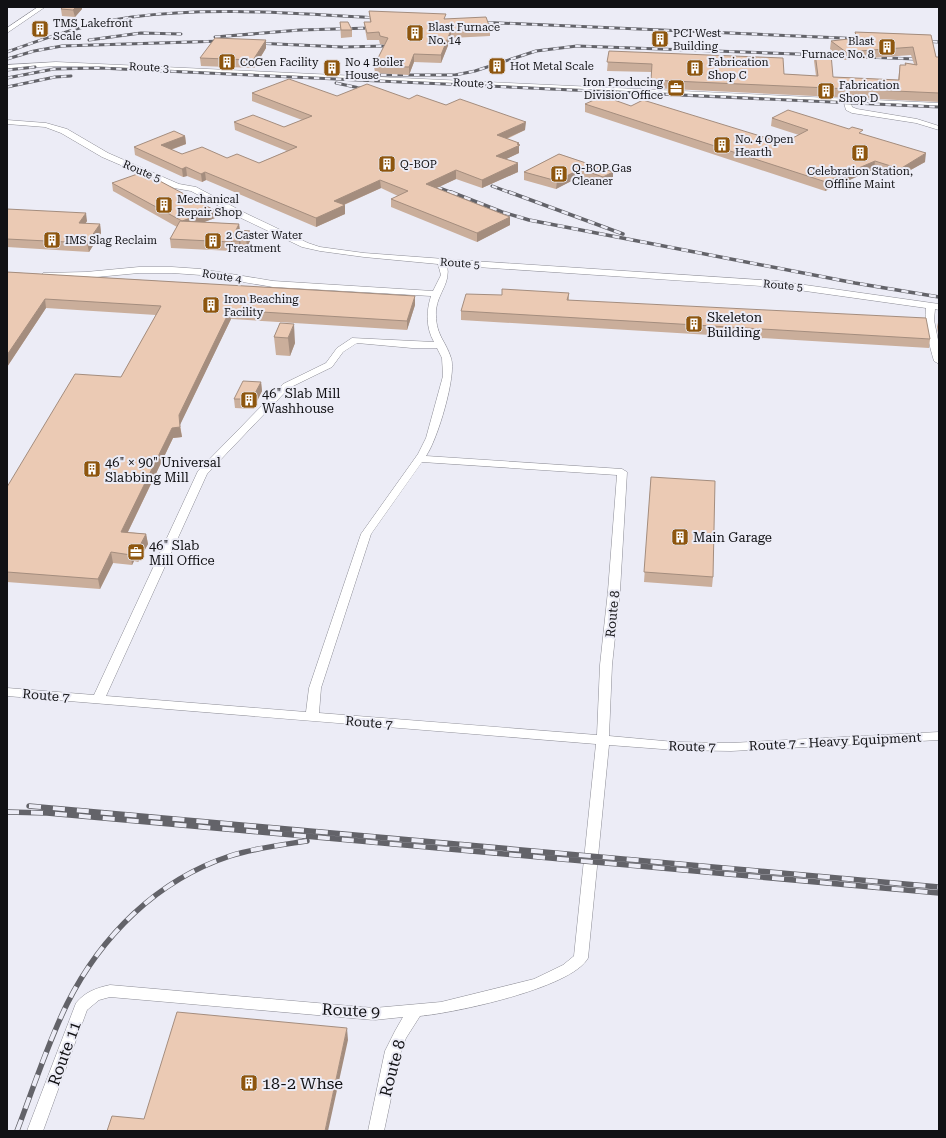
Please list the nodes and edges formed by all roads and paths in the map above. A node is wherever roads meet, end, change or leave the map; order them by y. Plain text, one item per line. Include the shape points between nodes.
1 (42, 7) edge
2 (7, 31) edge
3 (7, 67) edge
4 (847, 100) junction
5 (939, 105) edge
6 (7, 122) edge
7 (939, 128) edge
8 (442, 262) junction
9 (39, 275) edge
10 (437, 294) junction
11 (935, 307) edge
12 (441, 345) junction
13 (939, 361) edge
14 (419, 459) junction
15 (7, 692) edge
16 (98, 700) junction
17 (312, 717) junction
18 (939, 736) edge
19 (603, 741) junction
20 (731, 747) joint
21 (581, 958) joint
22 (110, 991) joint
23 (416, 1010) junction
24 (35, 1131) edge
25 (376, 1131) edge

1 - 2 street
3 - 4 street, Route 3 via 103,65
4 - 5 street, Route 3
4 - 7 street via 849,108 855,111 916,121
6 - 8 street, Route 5 via 46,125 64,131 105,155 177,186 193,189 305,244 340,252
8 - 10 street via 445,275
8 - 11 street, Route 5 via 784,284
9 - 10 street, Route 4 via 172,270 201,272 273,284
10 - 12 street via 432,309 432,323 435,336
11 - 13 street via 930,314 930,322
12 - 14 street via 447,358 448,376 431,438
12 - 16 street via 355,340 340,350 329,366 308,374 281,391 202,473
14 - 17 street via 366,534 315,688
14 - 19 street, Route 8 via 622,472 606,665
15 - 16 street, Route 7
16 - 17 street, Route 7
17 - 19 street, Route 7
18 - 20 street, Route 7 - Heavy Equipment
19 - 20 street, Route 7
19 - 21 street, Route 8
21 - 23 street, Route 9 via 568,969 537,984 441,1008
22 - 23 street, Route 9 via 374,1014
22 - 24 street, Route 11 via 91,996 81,1007
23 - 25 street, Route 8 via 393,1051

